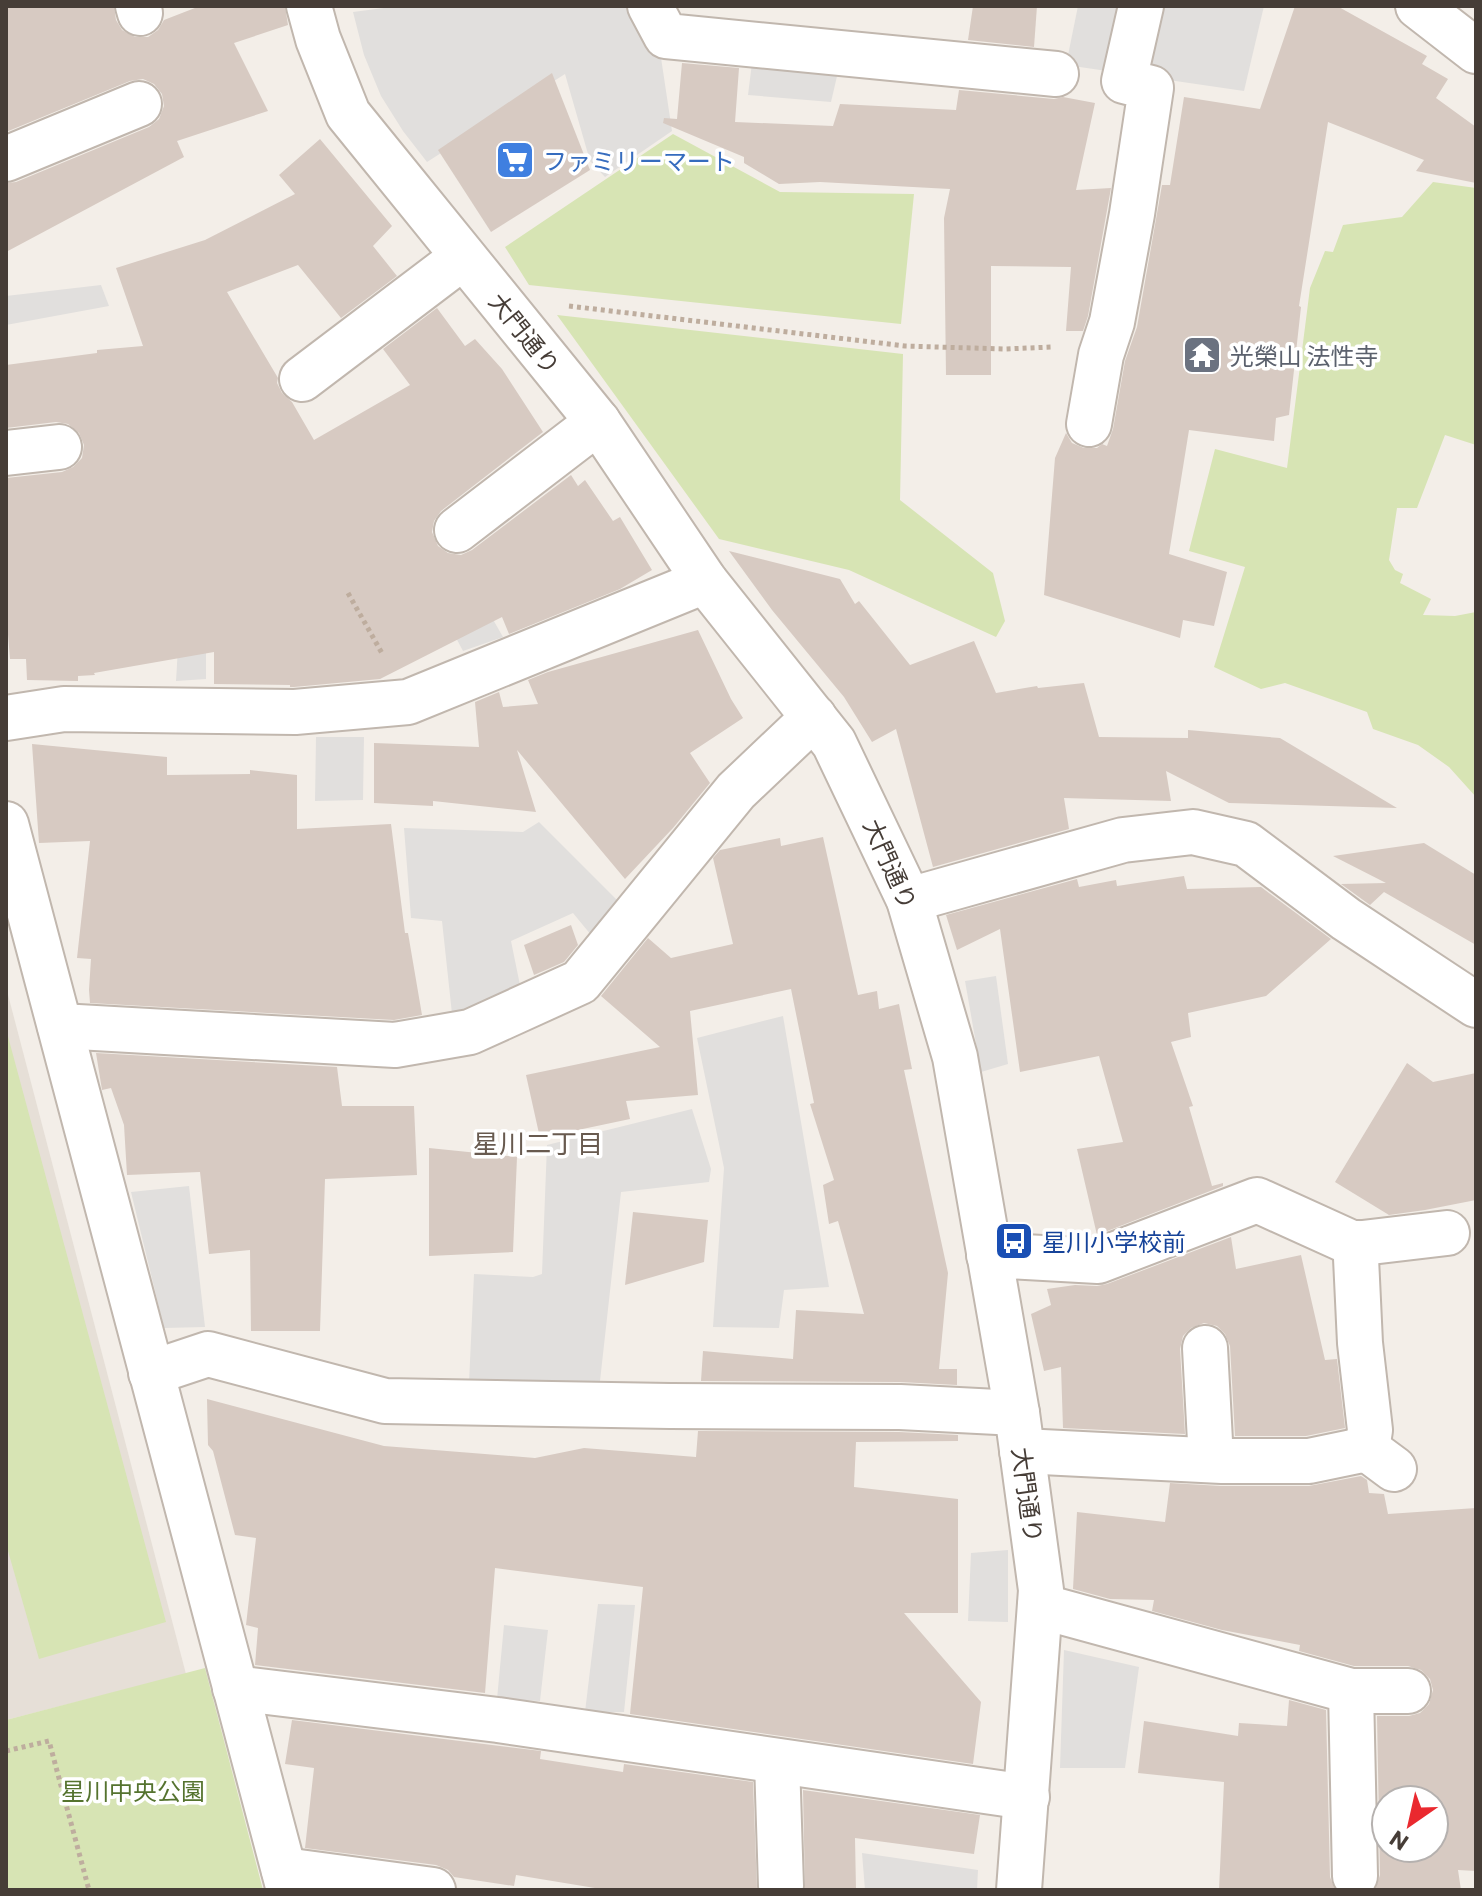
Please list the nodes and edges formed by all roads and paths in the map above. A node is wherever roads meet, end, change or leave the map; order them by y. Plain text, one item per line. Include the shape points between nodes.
1 (309, 6) edge
2 (650, 6) edge
3 (1141, 6) edge
4 (1418, 6) edge
5 (1476, 51) edge
6 (1056, 74) dead end
7 (139, 104) dead end
8 (6, 159) edge
9 (463, 257) junction
10 (496, 297) junction
11 (1105, 345) junction
12 (302, 379) dead end
13 (598, 422) junction
14 (1089, 424) dead end
15 (59, 447) dead end
16 (6, 453) edge
17 (457, 530) dead end
18 (705, 581) junction
19 (348, 593) dead end
20 (408, 702) junction
21 (814, 717) junction
22 (6, 718) edge
23 (6, 824) edge
24 (909, 900) junction
25 (1476, 1005) edge
26 (60, 1026) junction
27 (1447, 1233) dead end
28 (1358, 1243) junction
29 (989, 1255) junction
30 (1205, 1348) dead end
31 (151, 1373) junction
32 (1020, 1432) junction
33 (1211, 1460) junction
34 (1040, 1606) junction
35 (235, 1688) junction
36 (1351, 1691) junction
37 (1408, 1691) dead end
38 (6, 1751) edge
39 (777, 1762) junction
40 (1027, 1797) junction
41 (1355, 1876) dead end
42 (286, 1880) edge
43 (781, 1886) dead end
44 (89, 1890) edge
45 (433, 1890) edge
46 (1019, 1890) edge

1 - 9 street, 大門通り via 348,114
2 - 6 street via 666,36
3 - 11 street via 1124,81 1151,88
4 - 5 street
7 - 8 street
9 - 10 street, 大門通り
9 - 12 street
10 - 11 path via 905,346
10 - 13 street, 大門通り
11 - 14 street
13 - 17 street
13 - 18 street, 大門通り
15 - 16 street
18 - 20 street
18 - 21 street, 大門通り
19 - 20 path
20 - 22 street via 295,712 64,709
21 - 24 street, 大門通り via 834,743
21 - 26 street via 736,791 580,982 470,1032 395,1045
23 - 26 street
24 - 25 street via 1123,840 1193,832 1246,844 1346,919
24 - 29 street, 大門通り via 955,1057
26 - 31 street
27 - 28 street
28 - 29 street via 1257,1200 1098,1261
28 - 33 street via 1360,1343 1370,1430 1380,1459
29 - 32 street, 大門通り
30 - 33 street
31 - 32 street via 208,1354 385,1401 900,1407
31 - 35 street
32 - 33 street
32 - 34 street, 大門通り
34 - 36 street
34 - 40 street, 大門通り
35 - 39 street
35 - 42 street
36 - 37 street
36 - 41 street
38 - 44 path via 49,1741
39 - 40 street
39 - 43 street
40 - 46 street, 大門通り
42 - 45 street

